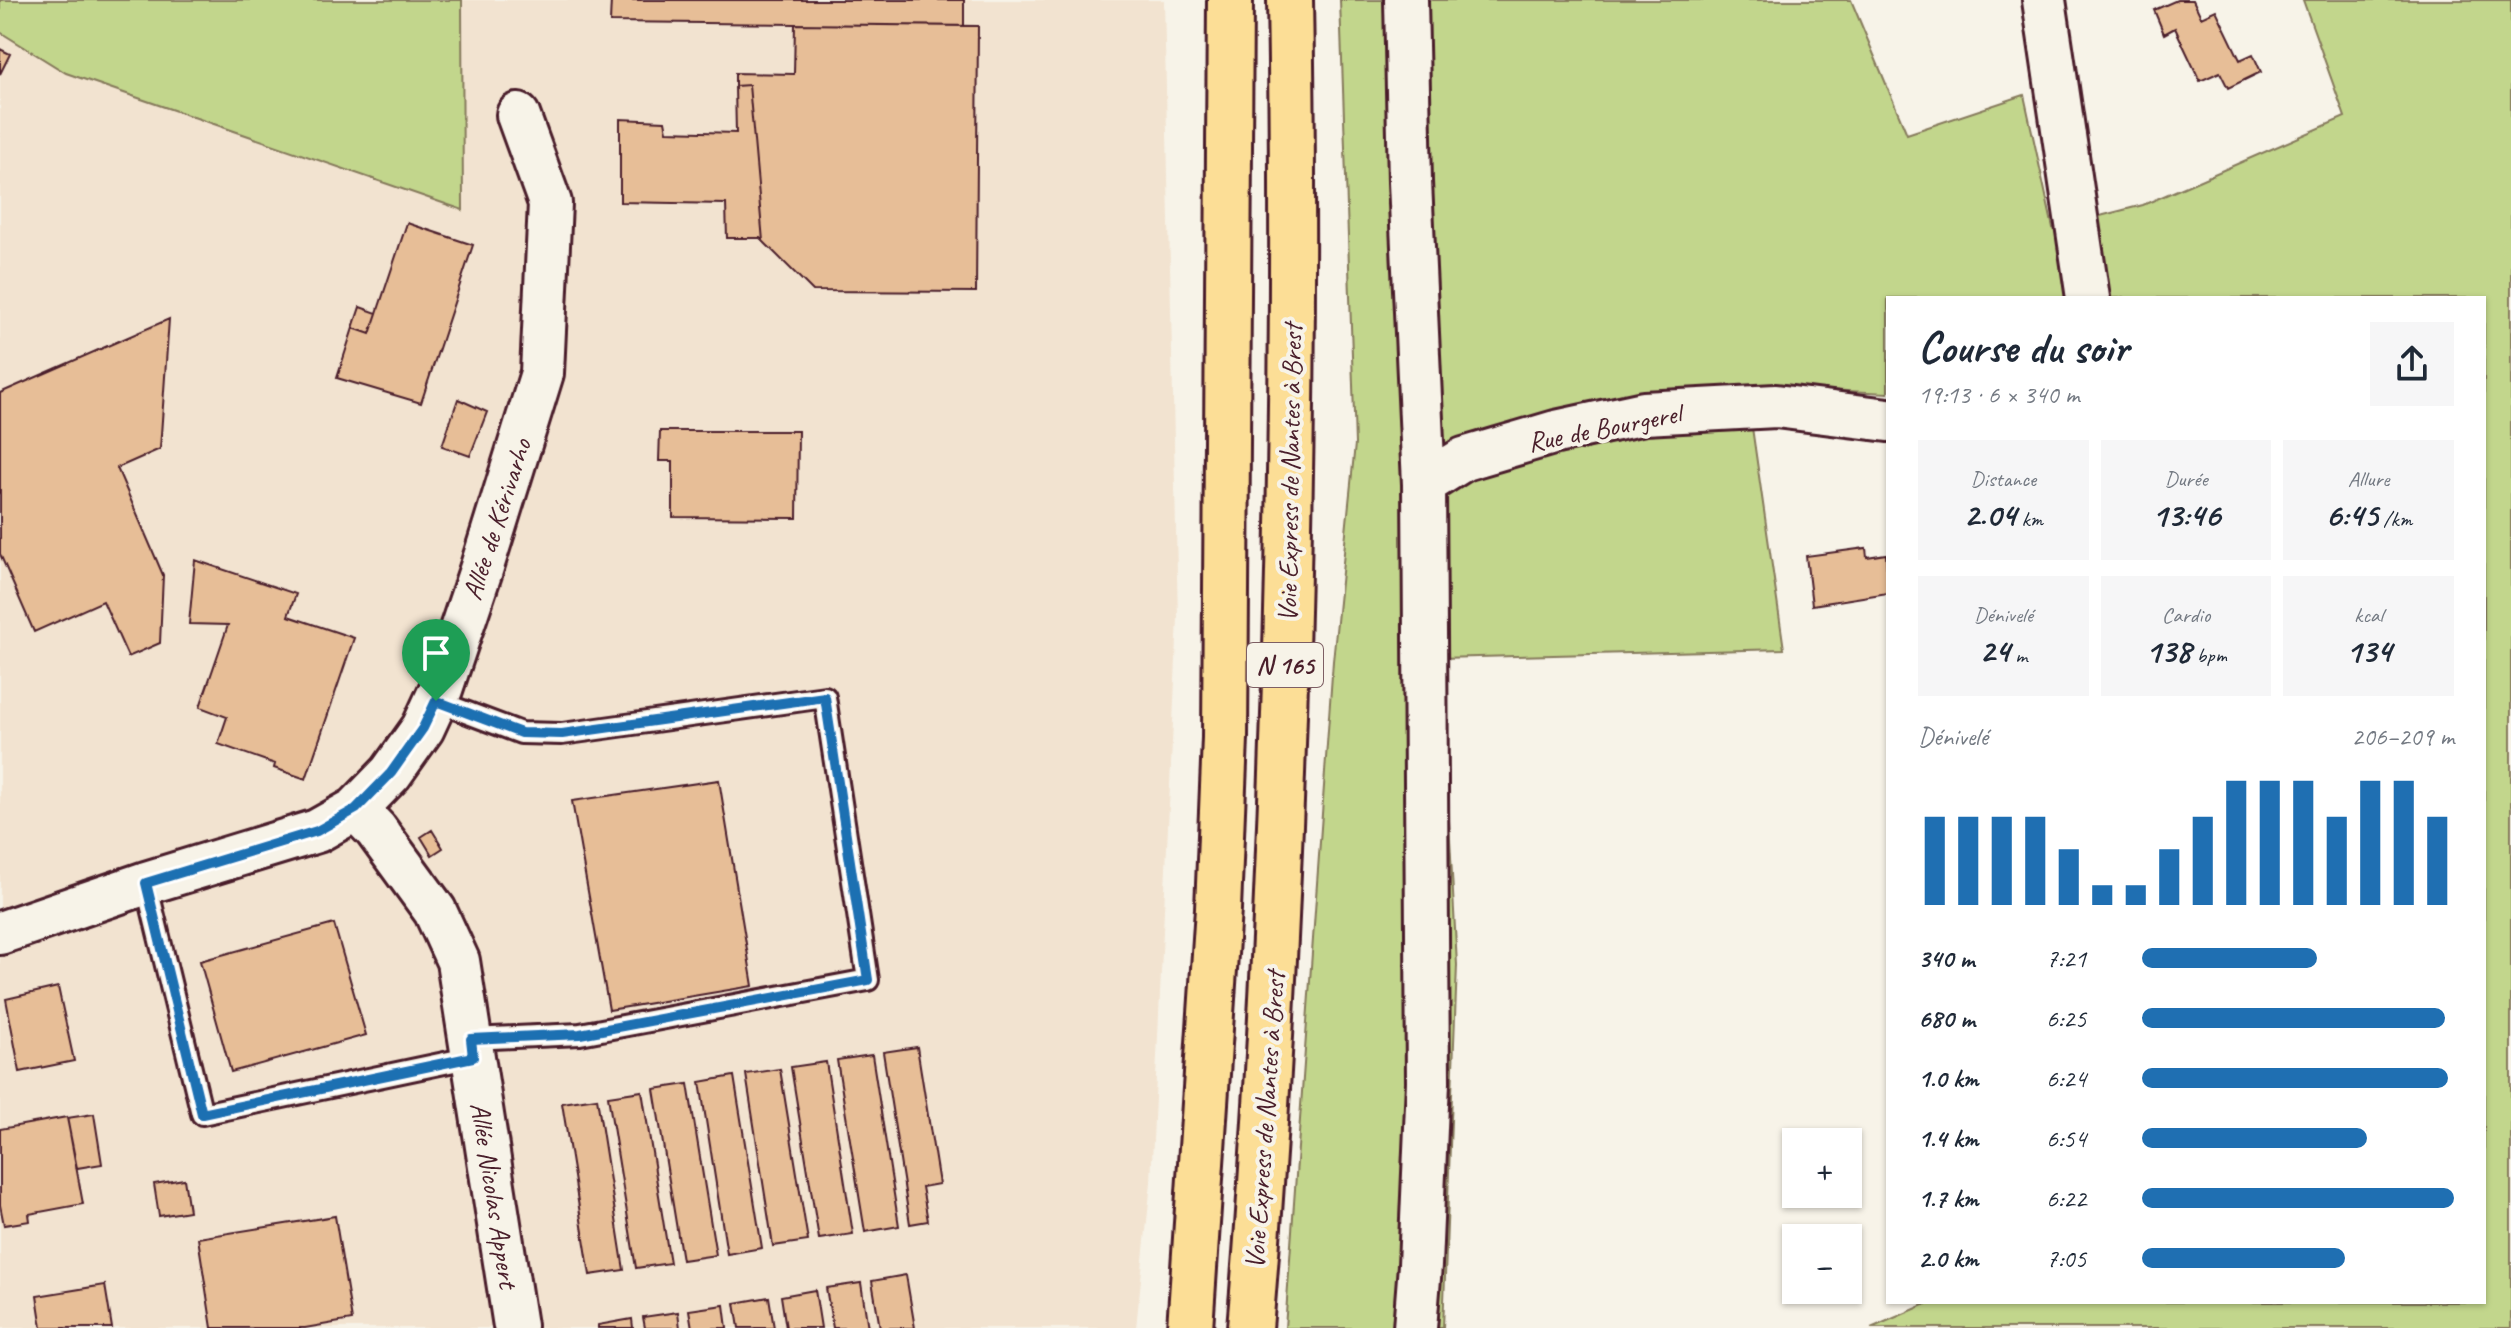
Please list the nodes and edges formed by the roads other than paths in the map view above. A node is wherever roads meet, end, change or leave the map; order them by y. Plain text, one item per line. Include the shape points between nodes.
1 (1230, 0) edge
2 (1290, 0) edge
3 (1406, 0) edge
4 (2044, 0) edge
5 (518, 115) dead end
6 (2088, 296) edge
7 (1886, 420) edge
8 (1424, 484) junction
9 (436, 701) junction
10 (356, 809) junction
11 (146, 883) junction
12 (0, 933) edge
13 (472, 1048) junction
14 (515, 1326) edge
15 (1190, 1328) edge
16 (1250, 1328) edge
17 (1415, 1328) edge

1 - 15 highway, Voie Express de Nantes à Brest / N 165 via 1225,738
2 - 16 highway, Voie Express de Nantes à Brest / N 165 via 1292,275 1285,686 1274,989
3 - 8 street
4 - 6 street
5 - 9 street, Allée de Kérivarho via 550,203 542,373
7 - 8 street, Rue de Bourgerel via 1776,406 1644,413 1464,459
8 - 17 street via 1428,1082
9 - 10 street, Allée de Kérivarho via 391,773
9 - 13 lane via 521,733 562,734 825,697 868,980 580,1034
10 - 11 street, Allée de Kérivarho via 317,831
10 - 13 street, Allée Nicolas Appert via 435,911 458,961
11 - 12 street, Allée de Kérivarho
11 - 13 lane via 202,1114
13 - 14 street, Allée Nicolas Appert

